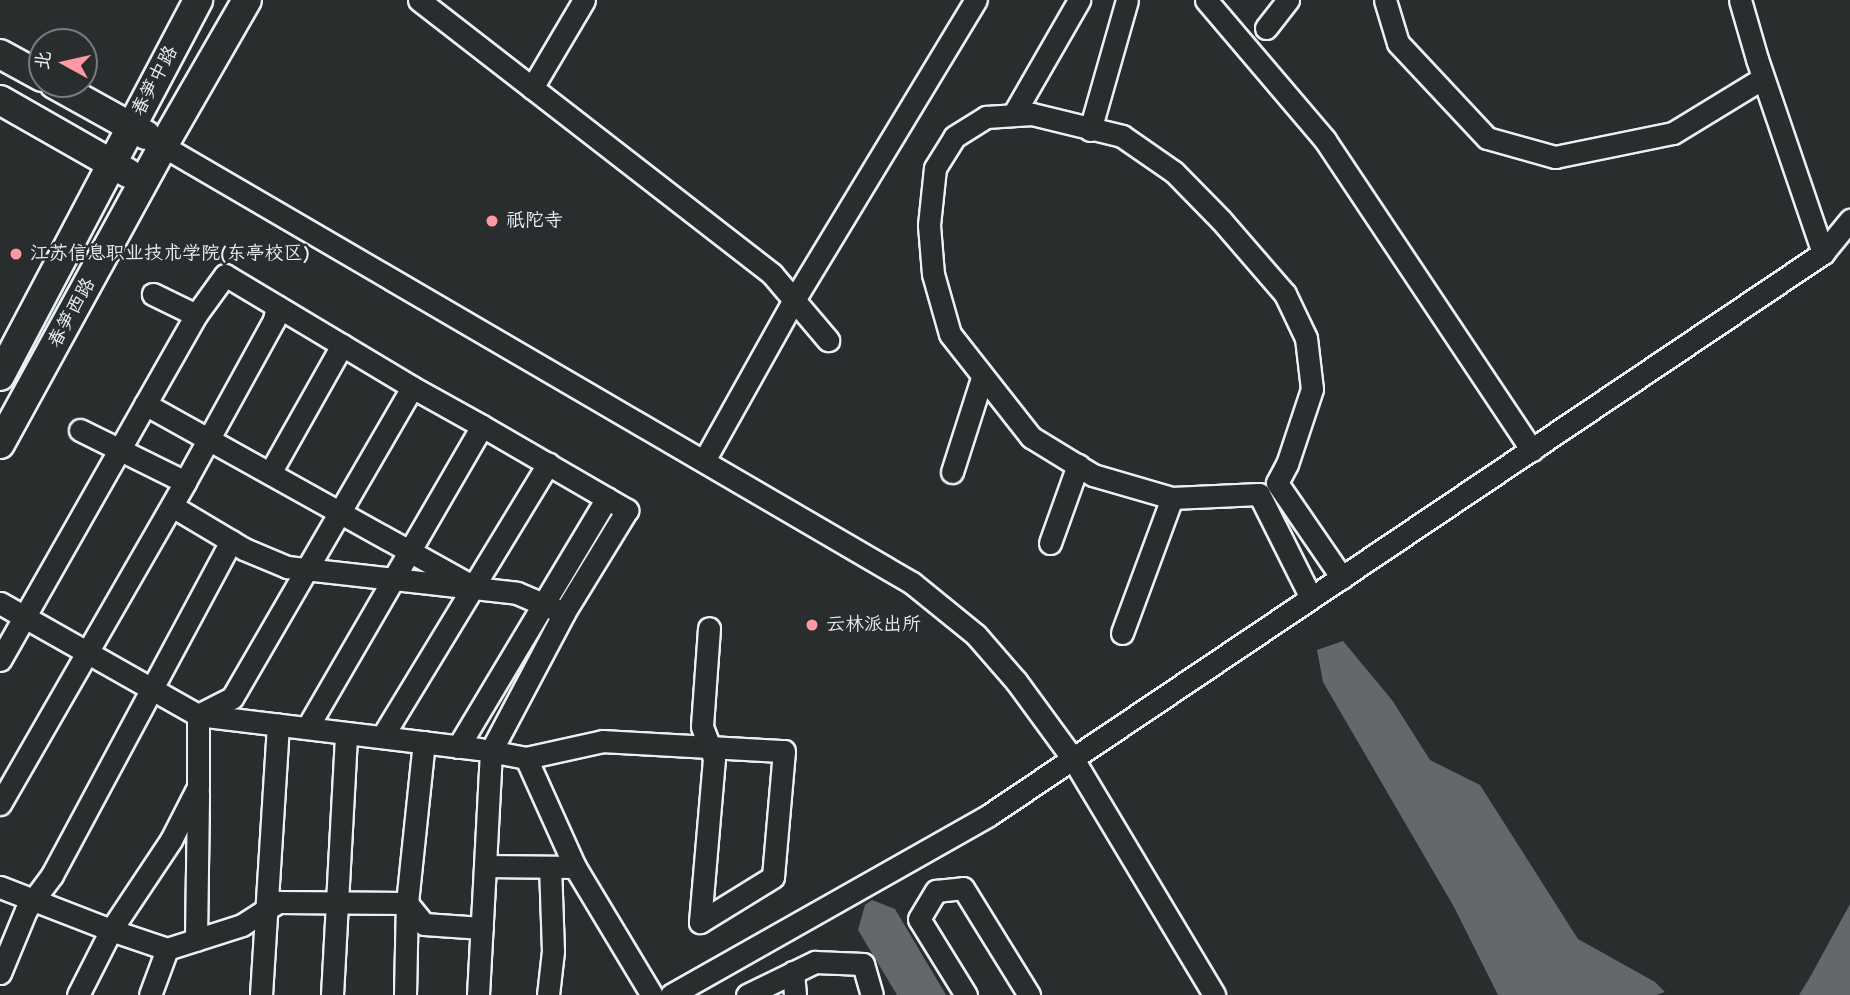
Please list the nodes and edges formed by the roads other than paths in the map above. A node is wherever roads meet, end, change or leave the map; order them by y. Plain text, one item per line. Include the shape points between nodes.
1 (198, 0) edge
2 (247, 0) edge
3 (419, 0) edge
4 (584, 0) edge
5 (976, 0) edge
6 (1079, 0) edge
7 (1127, 0) edge
8 (1206, 0) edge
9 (1288, 0) edge
10 (1385, 0) edge
11 (1740, 0) edge
12 (444, 7) edge
13 (1266, 27) dead end
14 (0, 54) edge
15 (28, 69) edge
16 (1763, 78) junction
17 (532, 88) junction
18 (79, 98) edge
19 (0, 100) edge
20 (1013, 115) junction
21 (130, 126) junction
22 (1090, 130) junction
23 (163, 146) junction
24 (114, 164) junction
25 (144, 182) junction
26 (1850, 220) edge
27 (1823, 253) junction
28 (153, 294) dead end
29 (794, 300) junction
30 (277, 306) junction
31 (196, 315) junction
32 (828, 340) dead end
33 (342, 345) junction
34 (0, 376) edge
35 (982, 378) junction
36 (412, 387) junction
37 (145, 404) junction
38 (482, 426) junction
39 (80, 430) dead end
40 (209, 439) junction
41 (0, 444) edge
42 (119, 450) junction
43 (1532, 450) junction
44 (705, 459) junction
45 (548, 464) junction
46 (1077, 466) junction
47 (953, 471) dead end
48 (270, 473) junction
49 (185, 482) junction
50 (607, 498) junction
51 (1172, 498) junction
52 (172, 506) junction
53 (340, 512) junction
54 (231, 541) junction
55 (1050, 543) dead end
56 (410, 550) junction
57 (306, 569) junction
58 (1342, 578) junction
59 (393, 579) junction
60 (473, 588) junction
61 (1311, 598) junction
62 (0, 604) edge
63 (543, 604) junction
64 (564, 613) junction
65 (24, 617) junction
66 (709, 628) dead end
67 (1122, 633) dead end
68 (88, 653) junction
69 (0, 660) edge
70 (153, 690) junction
71 (198, 715) junction
72 (278, 725) junction
73 (307, 728) junction
74 (346, 733) junction
75 (382, 737) junction
76 (424, 742) junction
77 (709, 745) junction
78 (458, 747) junction
79 (491, 751) junction
80 (526, 758) junction
81 (1073, 759) junction
82 (198, 788) junction
83 (0, 804) edge
84 (485, 866) junction
85 (550, 867) junction
86 (575, 867) junction
87 (0, 887) edge
88 (33, 900) junction
89 (407, 903) junction
90 (337, 904) junction
91 (266, 910) junction
92 (482, 928) junction
93 (111, 930) junction
94 (196, 940) junction
95 (167, 949) junction
96 (793, 972) junction
97 (0, 973) edge
98 (78, 995) edge
99 (150, 995) edge
100 (261, 995) edge
101 (332, 995) edge
102 (405, 995) edge
103 (478, 995) edge
104 (548, 995) edge
105 (652, 995) edge
106 (671, 995) edge
107 (747, 995) edge
108 (795, 995) edge
109 (872, 995) edge
110 (966, 995) edge
111 (1029, 995) edge
112 (1214, 995) edge

1 - 21 main road, 春笋中路
2 - 23 main road, 春笋中路
3 - 12 street
4 - 17 street
5 - 29 street
6 - 20 street
7 - 22 street
8 - 43 street via 1325,140
9 - 13 street
10 - 16 street via 1398,43 1487,138 1555,157 1672,133
11 - 16 street
12 - 17 street
14 - 15 main road
16 - 27 street
17 - 29 street via 772,274
18 - 21 main road
19 - 24 main road
20 - 22 street via 1032,114
20 - 35 street via 986,117 954,136 935,168 929,225 933,274 950,334
21 - 23 main road
21 - 24 main road, 春笋中路
22 - 58 street via 1122,136 1174,172 1222,220 1284,294 1306,338 1312,389 1277,483
23 - 25 main road, 春笋西路
23 - 44 street
24 - 25 main road
24 - 34 main road, 春笋西路
25 - 41 main road, 春笋西路
26 - 27 street
27 - 43 street
28 - 31 street
29 - 32 street
29 - 44 street
30 - 31 street via 225,275
30 - 33 street
30 - 40 street via 274,320
31 - 37 street
33 - 36 street
33 - 48 street
35 - 46 street via 1031,437
35 - 47 street
36 - 38 street
36 - 53 street
37 - 40 street
37 - 42 street
38 - 45 street
38 - 56 street
39 - 42 street
40 - 48 street
40 - 49 street
42 - 49 street
42 - 65 street
43 - 58 street
44 - 81 street via 912,583 975,635 1016,681
45 - 50 street
45 - 60 street
46 - 51 street
46 - 55 street
48 - 53 street
49 - 52 street
50 - 63 street
50 - 64 street via 627,510
51 - 61 street via 1259,494
51 - 67 street
52 - 54 street
52 - 68 street
53 - 56 street
53 - 57 street
54 - 57 street via 287,567
54 - 70 street
56 - 59 street
56 - 60 street
57 - 59 street
57 - 71 street via 232,698
58 - 61 street
59 - 60 street
59 - 73 street
60 - 63 street via 517,593
60 - 75 street
61 - 81 street
62 - 65 street
63 - 64 street
63 - 78 street
64 - 79 street
65 - 68 street
65 - 69 street
66 - 77 street via 702,726
68 - 70 street
68 - 83 street
70 - 71 street
70 - 88 street via 52,875
71 - 72 street
71 - 82 street
72 - 73 street
72 - 91 street
73 - 74 street
74 - 75 street
74 - 90 street
75 - 76 street
76 - 78 street
76 - 89 street
77 - 77 street via 714,758 700,922 774,877 784,751
77 - 80 street via 603,741
78 - 79 street
79 - 80 street
79 - 84 street
80 - 86 street
81 - 106 street via 989,815
81 - 112 street
82 - 93 street
82 - 94 street
84 - 85 street
84 - 92 street
85 - 86 street
85 - 104 street via 553,951
86 - 105 street
87 - 88 street
88 - 93 street
88 - 97 street
89 - 90 street
89 - 92 street via 424,925
89 - 102 street
90 - 91 street via 278,902
90 - 101 street
91 - 94 street via 242,925
91 - 100 street
92 - 103 street
93 - 95 street
93 - 98 street
94 - 95 street
95 - 99 street
96 - 107 street
96 - 108 street
96 - 109 street via 815,961 863,964
110 - 111 street via 919,919 936,891 963,888

